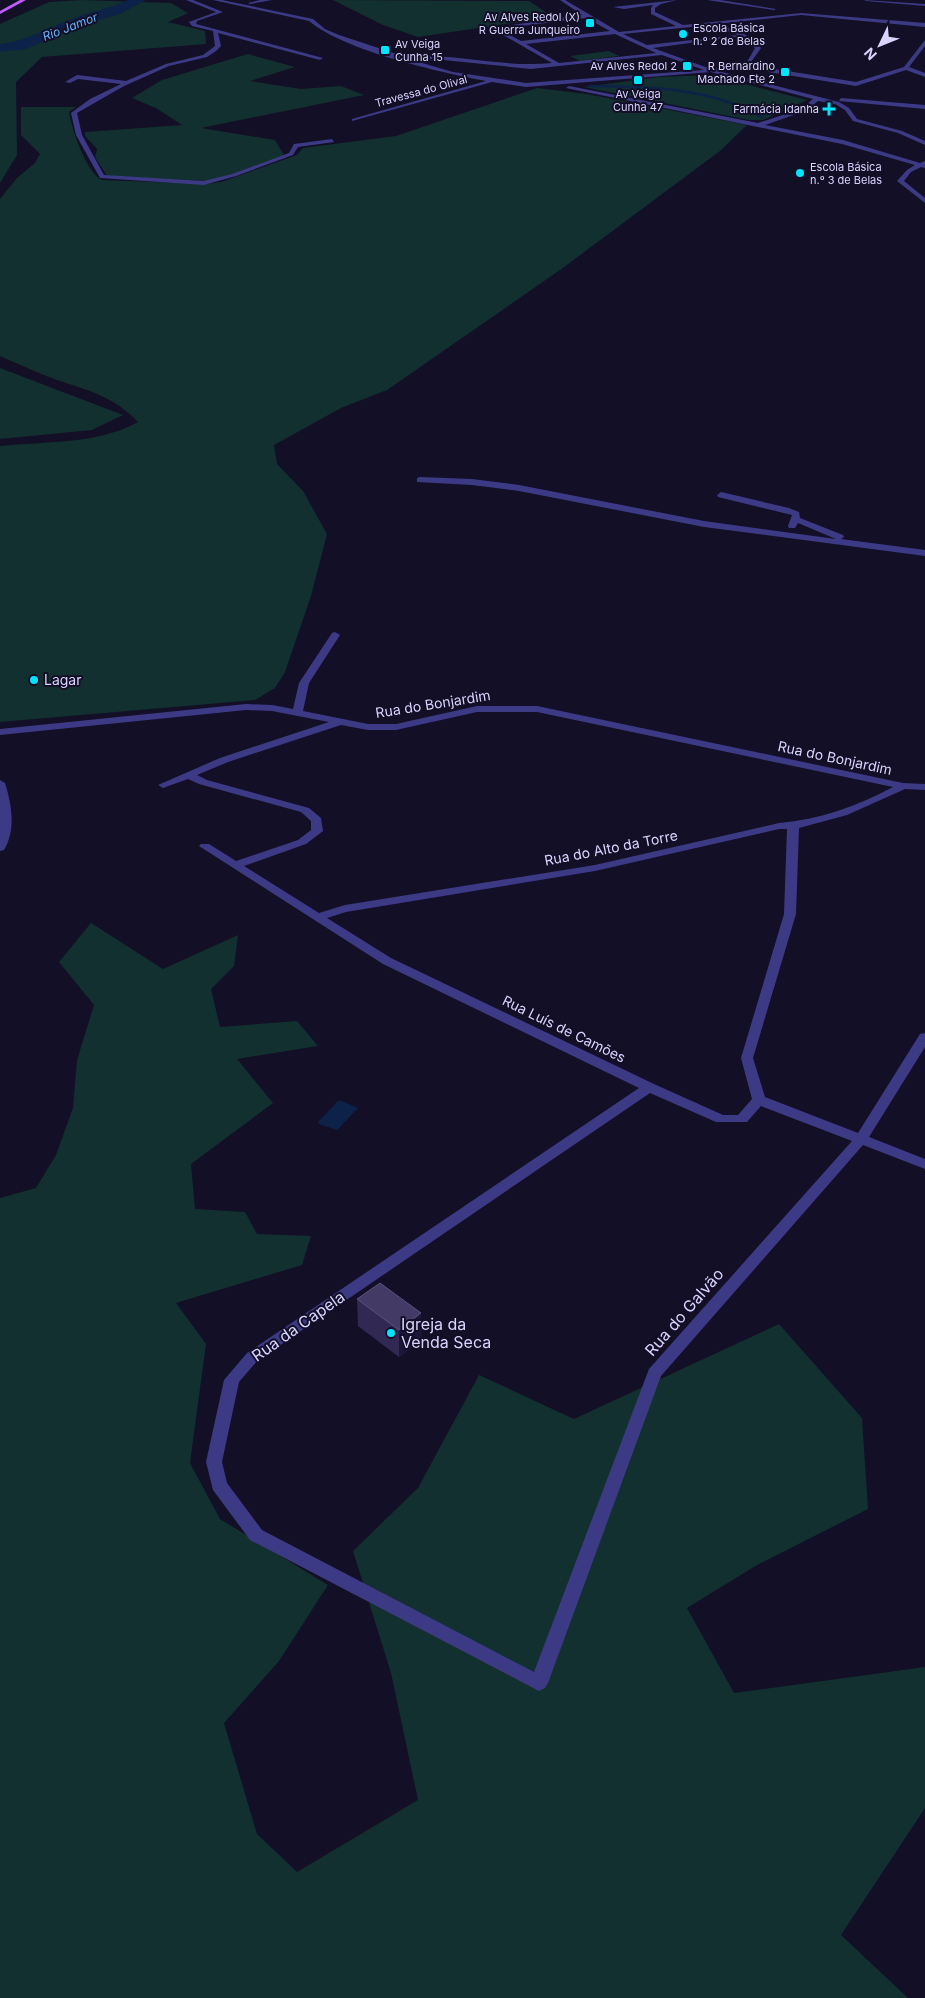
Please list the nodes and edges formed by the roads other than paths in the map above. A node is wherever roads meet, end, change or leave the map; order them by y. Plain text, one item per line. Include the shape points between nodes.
1 (24, 0) edge
2 (188, 0) edge
3 (215, 0) edge
4 (270, 0) edge
5 (562, 0) edge
6 (675, 0) edge
7 (709, 0) edge
8 (866, 0) edge
9 (251, 2) edge
10 (659, 3) junction
11 (242, 5) junction
12 (925, 5) edge
13 (615, 7) dead end
14 (0, 8) edge
15 (8, 8) junction
16 (774, 9) dead end
17 (0, 13) edge
18 (588, 16) junction
19 (712, 24) junction
20 (925, 25) edge
21 (682, 27) junction
22 (215, 31) junction
23 (619, 32) junction
24 (742, 35) junction
25 (519, 42) junction
26 (925, 42) edge
27 (647, 47) junction
28 (631, 49) dead end
29 (616, 51) dead end
30 (660, 54) junction
31 (628, 57) junction
32 (320, 58) dead end
33 (404, 59) junction
34 (910, 62) junction
35 (918, 63) dead end
36 (559, 65) junction
37 (744, 66) junction
38 (906, 68) junction
39 (711, 71) junction
40 (925, 75) edge
41 (493, 81) junction
42 (68, 82) dead end
43 (129, 83) junction
44 (856, 84) junction
45 (526, 85) junction
46 (570, 86) junction
47 (897, 98) dead end
48 (817, 99) junction
49 (916, 99) dead end
50 (839, 101) junction
51 (923, 106) edge
52 (354, 120) dead end
53 (759, 125) junction
54 (332, 141) dead end
55 (925, 143) edge
56 (924, 164) edge
57 (925, 201) edge
58 (420, 480) dead end
59 (721, 495) dead end
60 (796, 519) junction
61 (787, 534) junction
62 (842, 542) junction
63 (925, 554) edge
64 (335, 635) dead end
65 (297, 714) junction
66 (338, 723) junction
67 (0, 732) edge
68 (189, 775) junction
69 (0, 783) edge
70 (163, 785) dead end
71 (903, 786) junction
72 (925, 787) edge
73 (793, 826) junction
74 (204, 846) dead end
75 (0, 848) edge
76 (236, 865) junction
77 (317, 917) junction
78 (925, 1036) edge
79 (649, 1087) junction
80 (759, 1100) junction
81 (861, 1139) junction
82 (925, 1164) edge
83 (539, 1683) joint

1 - 15 main road
2 - 22 street via 220,11 192,22 200,28
3 - 11 street
4 - 9 street
5 - 18 street
6 - 10 street
7 - 16 street
8 - 12 street
9 - 11 street
10 - 13 street
10 - 21 street via 653,8 653,13
11 - 33 street via 311,20 336,36
14 - 15 street
15 - 17 main road
18 - 23 street
18 - 25 street via 494,28
19 - 20 street via 801,14
19 - 21 street
19 - 24 street
21 - 23 street
22 - 32 street
22 - 43 street via 218,46 209,55 176,62
23 - 25 street
23 - 27 street
24 - 27 street
24 - 37 street via 758,48 750,63
25 - 36 street
26 - 34 street
27 - 28 street
27 - 30 street
29 - 31 street
30 - 31 street
30 - 39 street
31 - 36 street
33 - 36 street via 434,57 531,68
33 - 41 street
34 - 35 street
34 - 38 street
37 - 39 street
37 - 44 street
38 - 40 street
38 - 44 street
39 - 46 street via 589,81
39 - 48 street
41 - 45 street
41 - 52 street, Travessa do Olival
42 - 43 street via 83,76
43 - 54 street via 74,113 95,167 102,177 108,179 211,182 291,154 296,144
44 - 50 street
45 - 46 street
45 - 46 street
46 - 53 street
47 - 49 street
48 - 50 street
48 - 53 street via 803,110
50 - 51 street
50 - 55 street via 855,120 900,132
53 - 56 street via 843,142
56 - 57 street via 909,171 900,181
58 - 61 street via 519,488 698,523
59 - 60 street via 786,510 796,514
60 - 61 street
60 - 62 street via 839,536
61 - 62 street
62 - 63 street
64 - 65 street via 304,683
65 - 66 street, Rua do Bonjardim
65 - 67 street, Rua do Bonjardim via 272,708 246,707
66 - 68 street via 224,760
66 - 71 street, Rua do Bonjardim via 396,726 477,709 538,709
68 - 70 street
68 - 76 street via 203,782 305,810 317,820 317,831 302,842
69 - 75 street via 7,805 5,839
71 - 72 street, Rua do Bonjardim
71 - 73 street, Rua do Alto da Torre via 871,803
73 - 77 street, Rua do Alto da Torre via 779,826 595,868 345,908
73 - 80 street via 790,914 747,1058
74 - 76 street, Rua Luís de Camões
76 - 77 street, Rua Luís de Camões
77 - 79 street, Rua Luís de Camões via 387,961
78 - 81 street, Rua do Galvão
79 - 80 street, Rua Luís de Camões via 721,1119 742,1119
79 - 83 street, Rua da Capela via 252,1357 232,1380 214,1462 219,1485 256,1535
80 - 81 street
81 - 82 street
81 - 83 street, Rua do Galvão via 654,1373

